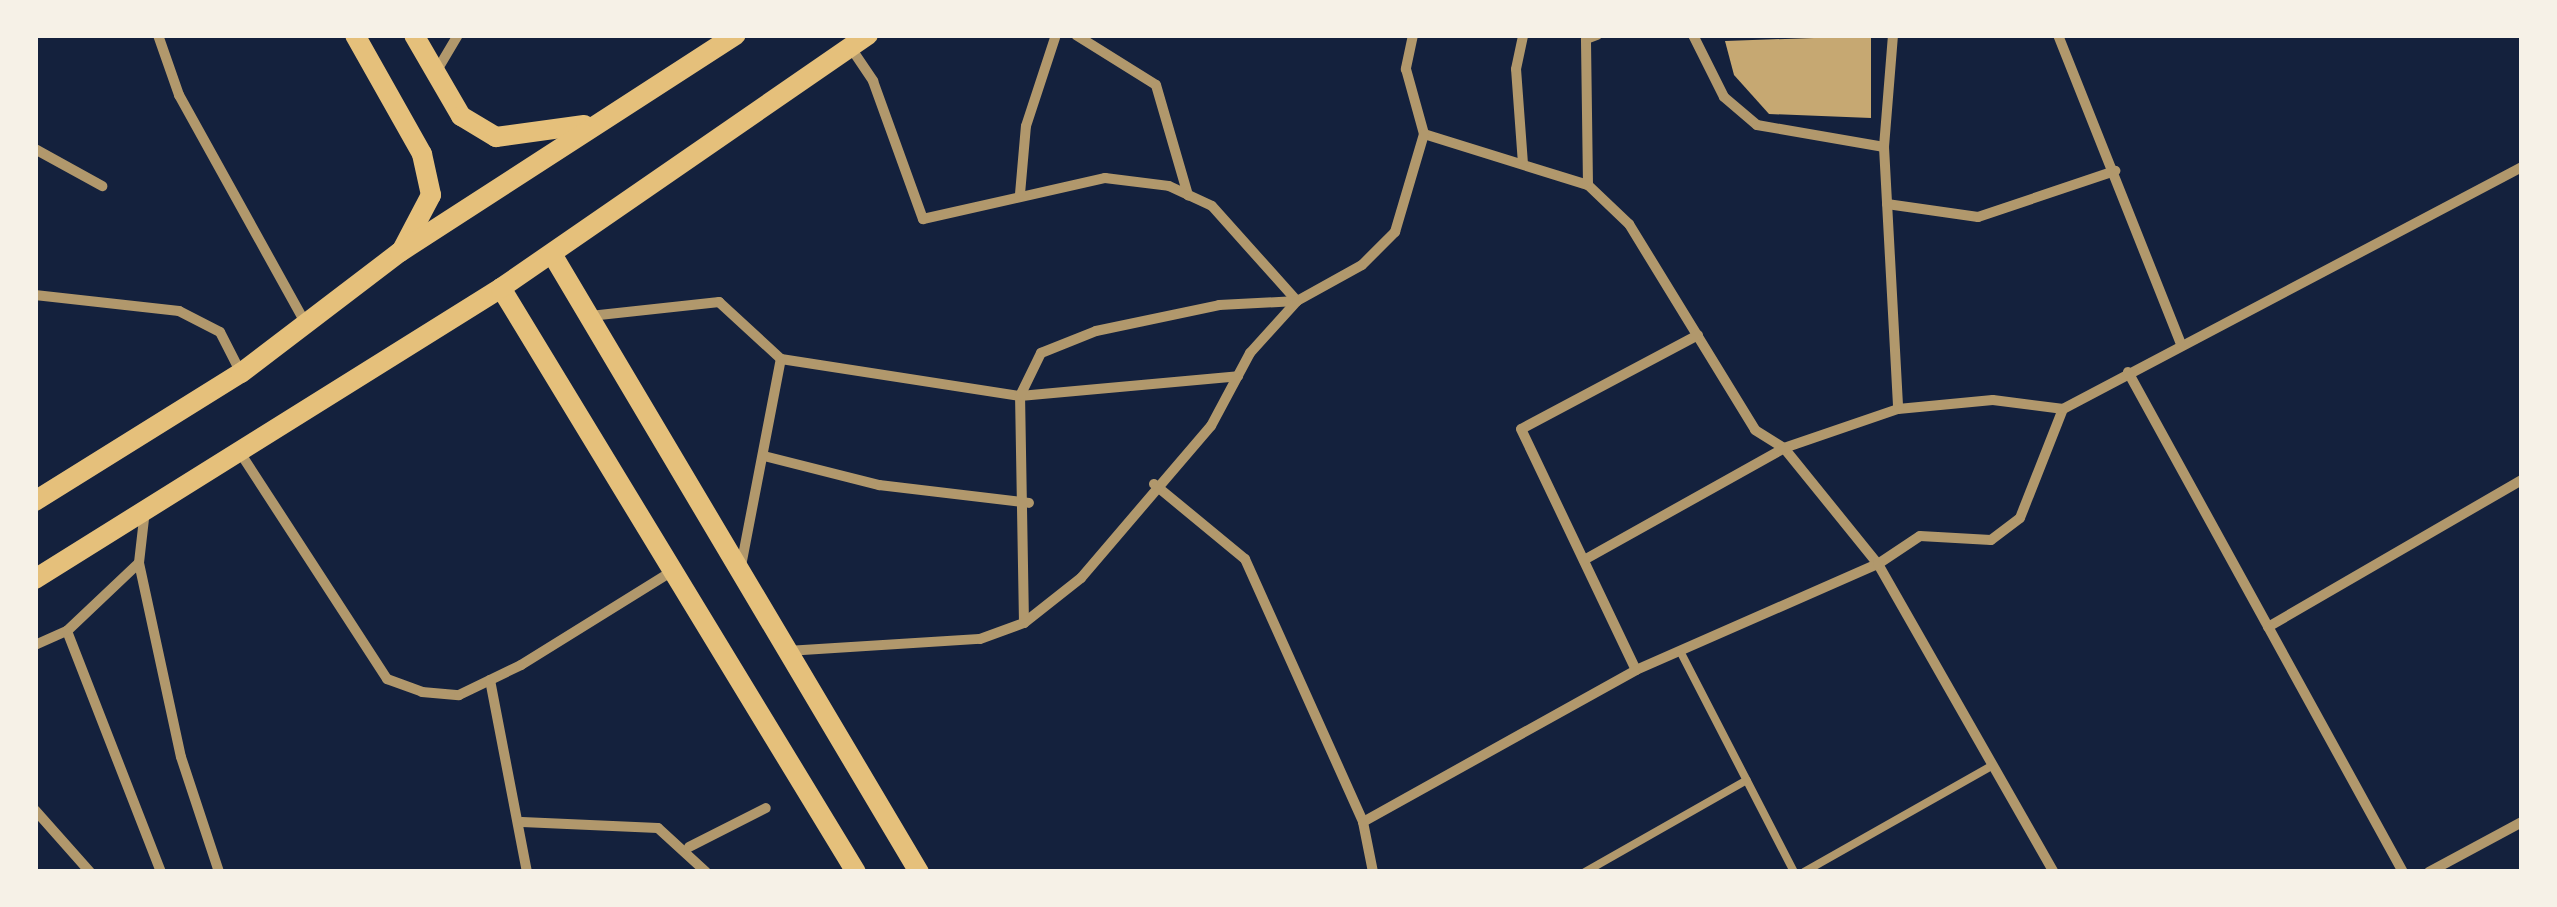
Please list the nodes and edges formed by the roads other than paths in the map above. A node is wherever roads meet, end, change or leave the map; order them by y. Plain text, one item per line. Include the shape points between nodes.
1 (158, 35) edge
2 (355, 35) edge
3 (414, 35) edge
4 (458, 35) edge
5 (736, 35) edge
6 (1056, 35) edge
7 (1076, 35) edge
8 (1412, 35) edge
9 (1523, 35) edge
10 (1597, 35) edge
11 (1693, 35) edge
12 (1893, 35) edge
13 (2058, 35) edge
14 (859, 41) edge
15 (436, 72) junction
16 (601, 121) junction
17 (1424, 134) junction
18 (1884, 147) junction
19 (35, 148) edge
20 (1522, 164) junction
21 (2522, 167) edge
22 (2116, 171) junction
23 (1588, 184) junction
24 (102, 186) dead end
25 (1020, 194) junction
26 (1188, 195) junction
27 (1887, 204) junction
28 (400, 252) junction
29 (552, 254) junction
30 (501, 288) junction
31 (35, 296) edge
32 (1298, 302) junction
33 (589, 316) junction
34 (307, 325) junction
35 (1698, 334) junction
36 (2181, 344) junction
37 (781, 359) junction
38 (241, 372) junction
39 (2128, 372) junction
40 (1238, 376) junction
41 (1020, 396) junction
42 (2064, 408) junction
43 (1898, 409) junction
44 (1784, 448) junction
45 (238, 450) junction
46 (764, 456) junction
47 (2522, 480) edge
48 (1154, 484) junction
49 (41, 493) edge
50 (1029, 503) junction
51 (145, 508) junction
52 (1584, 560) junction
53 (139, 564) junction
54 (1878, 564) junction
55 (676, 569) junction
56 (739, 572) junction
57 (35, 579) edge
58 (1024, 623) junction
59 (2268, 627) junction
60 (66, 630) junction
61 (35, 645) edge
62 (786, 651) junction
63 (1680, 651) junction
64 (1636, 670) junction
65 (490, 680) junction
66 (1993, 765) junction
67 (1747, 780) junction
68 (766, 808) dead end
69 (35, 810) edge
70 (522, 822) junction
71 (1362, 822) junction
72 (2522, 822) edge
73 (689, 847) junction
74 (90, 872) edge
75 (161, 872) edge
76 (219, 872) edge
77 (526, 872) edge
78 (706, 872) edge
79 (856, 872) edge
80 (919, 872) edge
81 (1373, 872) edge
82 (1585, 872) edge
83 (1794, 872) edge
84 (1804, 872) edge
85 (2054, 872) edge
86 (2403, 872) edge
87 (2429, 872) edge

1 - 34 street via 179,96
2 - 28 main road via 425,168 430,195
3 - 15 main road
4 - 15 street
5 - 16 main road
6 - 25 street via 1026,126
7 - 26 street via 1156,86 1186,165
8 - 17 street via 1406,69
9 - 20 street via 1516,69
10 - 23 street via 1586,39
11 - 18 street via 1724,97 1757,125
12 - 18 street
13 - 22 street
14 - 25 street via 922,219
14 - 29 main road
15 - 16 main road via 461,116 496,137
16 - 28 main road
17 - 20 street
17 - 32 street via 1395,232 1362,266
18 - 27 street
19 - 24 street
20 - 23 street
21 - 36 street
22 - 27 street via 1978,217
22 - 36 street
23 - 35 street via 1629,224
25 - 26 street via 1105,178
26 - 32 street via 1212,206
27 - 43 street
28 - 34 main road
29 - 30 main road
29 - 33 main road
30 - 45 main road
30 - 55 main road
31 - 38 street via 179,311 220,332
32 - 40 street
32 - 41 street via 1220,305 1096,331 1041,354
33 - 37 street via 719,302
33 - 56 main road
34 - 38 main road
35 - 44 street via 1755,430
35 - 52 street via 1521,429
36 - 39 street
37 - 41 street
37 - 46 street
38 - 49 main road
39 - 42 street
39 - 59 street
40 - 41 street
40 - 48 street via 1211,426
41 - 50 street
42 - 43 street via 1993,400
42 - 54 street via 2020,518 1991,540 1920,536
43 - 44 street
44 - 52 street
44 - 54 street
45 - 51 main road
45 - 65 street via 387,679 458,695
46 - 50 street via 895,488
46 - 56 street
47 - 59 street
48 - 58 street via 1080,578
48 - 71 street via 1245,559
50 - 58 street
51 - 53 street
51 - 57 main road
52 - 64 street
53 - 60 street
53 - 76 street via 180,757
54 - 63 street
54 - 66 street
55 - 65 street
55 - 79 main road
56 - 62 main road
58 - 62 street via 980,638
59 - 86 street
60 - 61 street
60 - 75 street
62 - 80 main road
63 - 64 street
63 - 67 lane
64 - 71 street
65 - 70 street
66 - 84 lane
66 - 85 street
67 - 82 lane
67 - 83 lane
68 - 73 street
69 - 74 street
70 - 73 street via 658,828
70 - 77 street
71 - 81 street
72 - 87 street
73 - 78 street

